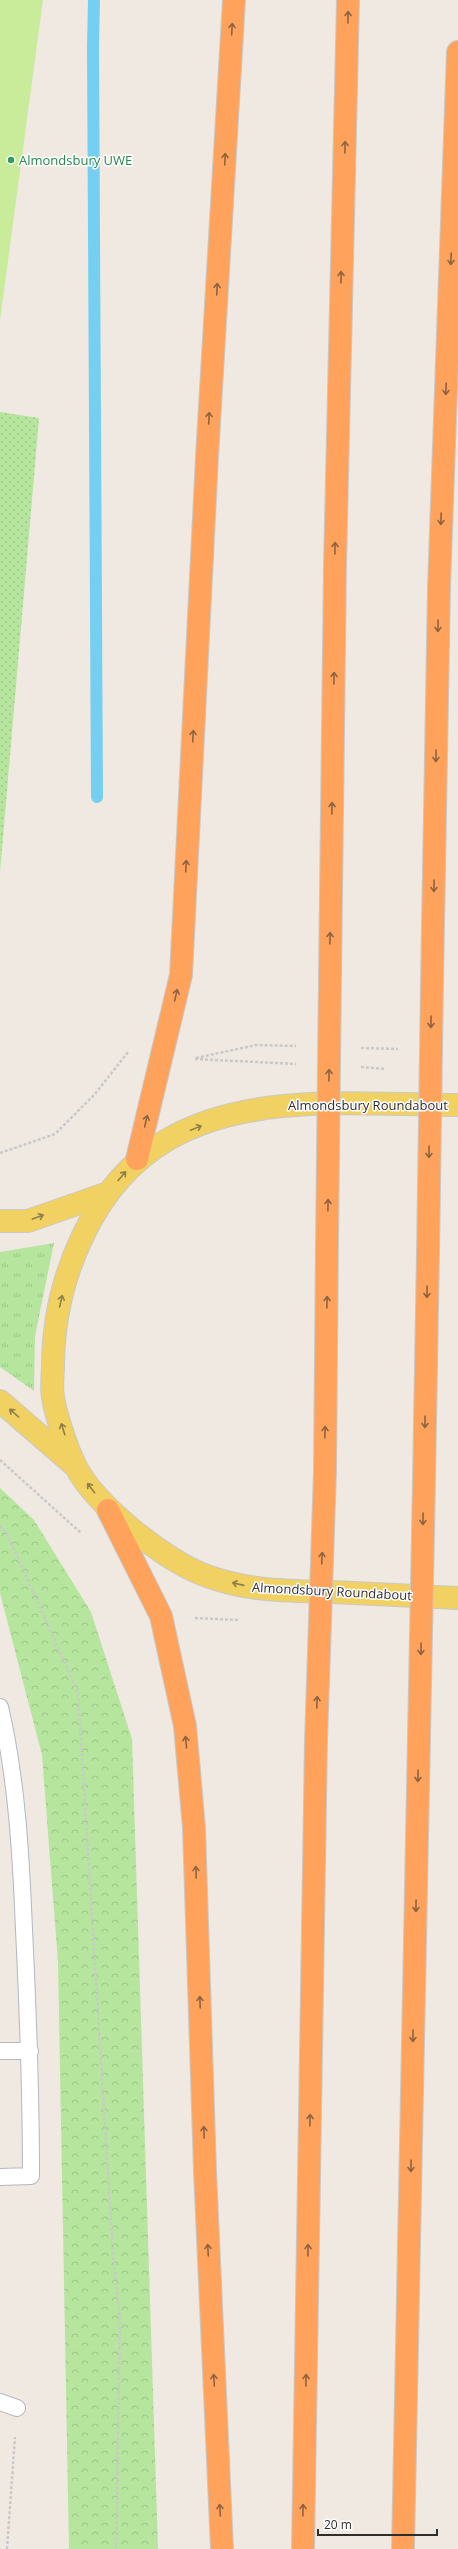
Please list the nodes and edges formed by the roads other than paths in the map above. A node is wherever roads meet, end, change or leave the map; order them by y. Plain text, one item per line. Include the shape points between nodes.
1 (234, 0) edge
2 (348, 0) edge
3 (458, 52) edge
4 (458, 1105) edge
5 (137, 1159) junction
6 (108, 1193) junction
7 (0, 1221) edge
8 (0, 1401) edge
9 (75, 1466) junction
10 (108, 1510) junction
11 (458, 1598) edge
12 (0, 1707) edge
13 (30, 2051) junction
14 (0, 2052) edge
15 (0, 2177) edge
16 (0, 2402) edge
17 (17, 2408) road end
18 (222, 2549) edge
19 (303, 2549) edge
20 (403, 2549) edge

5 -> 1 highway via 181,974
19 -> 2 highway, bridge via 316,1741 325,1471 335,566
3 -> 20 highway, bridge via 439,587
5 -> 4 main road, Almondsbury Roundabout via 170,1138 223,1116 289,1104
6 -> 5 main road, Almondsbury Roundabout
7 -> 6 main road via 28,1221
9 -> 6 main road, Almondsbury Roundabout via 53,1398 53,1334 64,1284 81,1239
9 -> 8 main road
10 -> 9 main road, Almondsbury Roundabout
11 -> 10 main road, Almondsbury Roundabout via 261,1590 206,1576 172,1558
18 -> 10 highway via 205,2171 194,1828 185,1726 161,1616
12 - 13 lane via 9,1747 21,1867
13 - 14 lane
13 - 15 lane via 31,2176
16 - 17 lane

